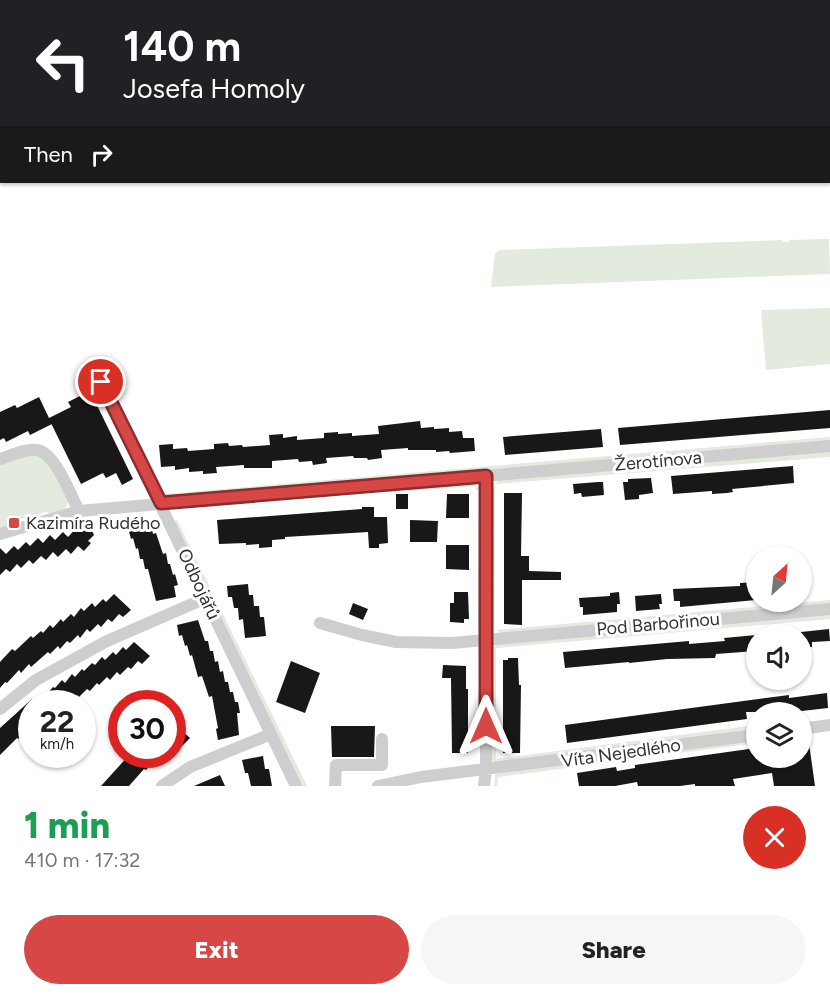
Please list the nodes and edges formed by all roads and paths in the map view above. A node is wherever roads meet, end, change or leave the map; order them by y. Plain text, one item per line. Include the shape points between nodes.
1 (101, 382) dead end
2 (830, 446) edge
3 (0, 459) edge
4 (486, 476) junction
5 (161, 503) junction
6 (79, 511) junction
7 (0, 534) edge
8 (206, 598) junction
9 (830, 609) edge
10 (320, 623) dead end
11 (486, 639) junction
12 (0, 709) edge
13 (830, 725) edge
14 (812, 727) edge
15 (271, 734) junction
16 (746, 736) edge
17 (382, 739) dead end
18 (486, 770) junction
19 (162, 786) edge
20 (296, 786) edge
21 (335, 786) edge
22 (378, 786) edge
23 (484, 786) edge

1 - 5 street, Odbojářů
2 - 4 street, Žerotínova
3 - 6 street via 35,449 44,452 52,458
4 - 5 street, Žerotínova
4 - 11 street
5 - 6 street
5 - 8 street, Odbojářů
6 - 7 street
8 - 12 street via 106,641 36,680
8 - 15 street, Odbojářů
9 - 11 street, Pod Barbořinou
10 - 11 street, Pod Barbořinou via 396,642
11 - 18 street
13 - 14 street
15 - 19 street via 190,767
15 - 20 street, Odbojářů
16 - 18 street, Víta Nejedlého
17 - 21 street via 382,765 336,765
18 - 22 street, Víta Nejedlého
18 - 23 street

